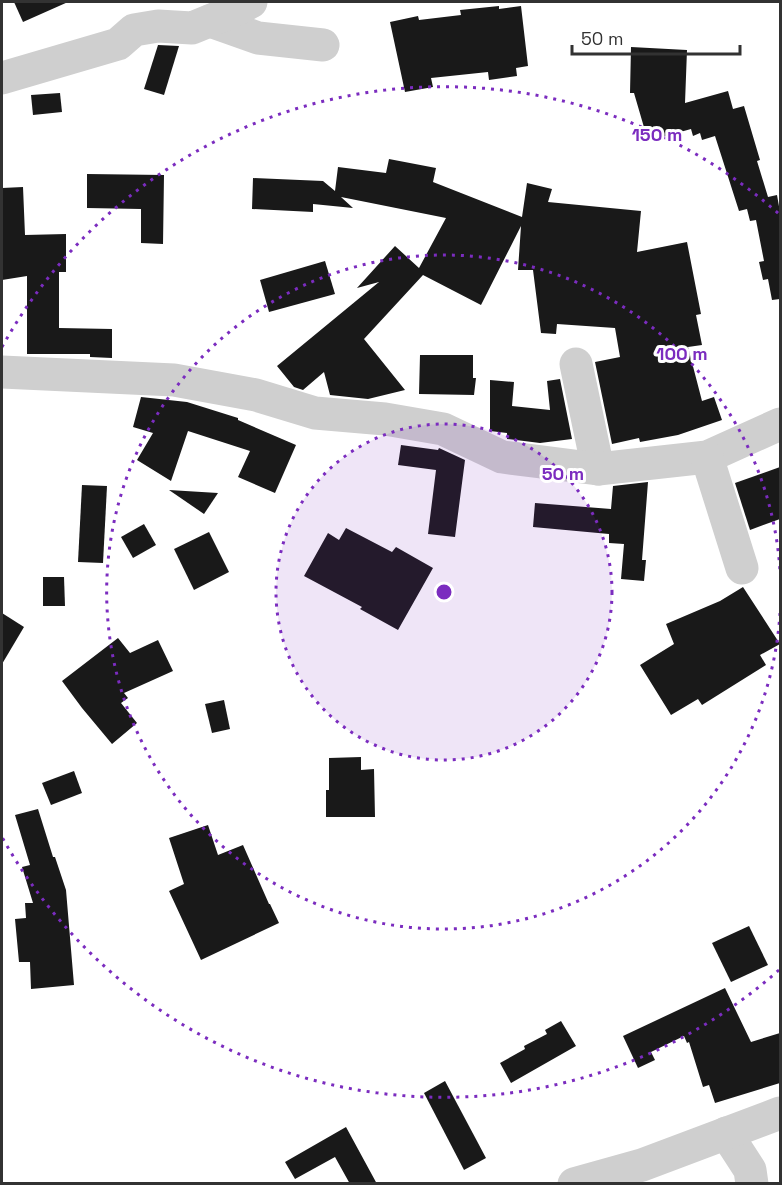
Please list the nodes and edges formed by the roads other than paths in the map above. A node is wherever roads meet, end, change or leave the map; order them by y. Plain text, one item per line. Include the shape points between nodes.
1 (251, 2) edge
2 (210, 21) junction
3 (324, 45) dead end
4 (2, 78) edge
5 (576, 364) dead end
6 (2, 372) edge
7 (780, 424) edge
8 (707, 457) junction
9 (598, 469) junction
10 (742, 568) dead end
11 (780, 1113) edge
12 (726, 1133) junction
13 (574, 1184) edge
14 (752, 1184) edge

1 - 2 street
2 - 3 street via 258,38
2 - 4 street via 192,28 158,26 134,30 117,44
5 - 9 street
6 - 9 street via 174,380 256,395 315,414 385,419 443,429 501,457
7 - 8 street
8 - 9 street
8 - 10 street
11 - 12 street
12 - 13 street via 642,1165
12 - 14 street via 750,1170

